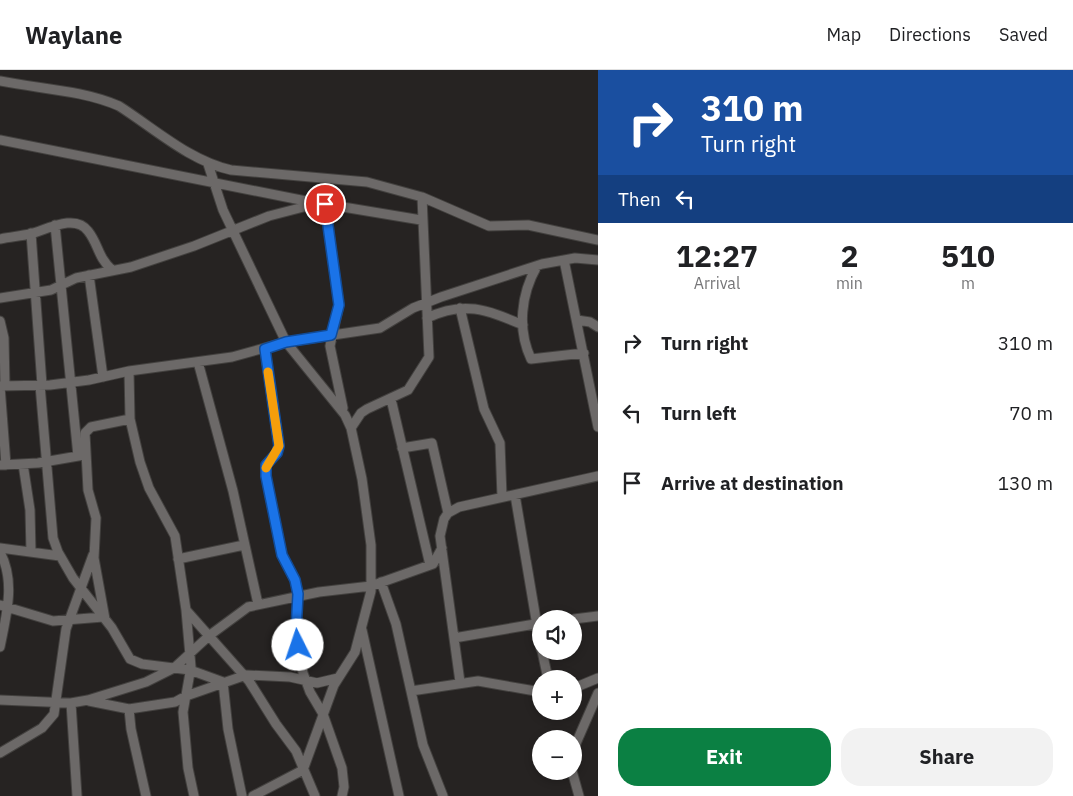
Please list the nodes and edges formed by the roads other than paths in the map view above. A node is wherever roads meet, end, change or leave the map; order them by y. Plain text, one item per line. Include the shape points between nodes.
1 (0, 81) edge
2 (0, 140) edge
3 (208, 164) junction
4 (213, 183) junction
5 (422, 197) junction
6 (322, 204) junction
7 (421, 220) junction
8 (55, 225) junction
9 (233, 231) junction
10 (31, 234) junction
11 (0, 239) edge
12 (598, 240) edge
13 (564, 260) junction
14 (598, 260) edge
15 (538, 266) junction
16 (112, 270) junction
17 (89, 275) junction
18 (63, 285) junction
19 (36, 294) junction
20 (0, 298) edge
21 (426, 303) junction
22 (460, 308) junction
23 (427, 318) junction
24 (577, 320) junction
25 (0, 321) edge
26 (523, 324) junction
27 (598, 327) edge
28 (331, 335) junction
29 (286, 342) junction
30 (265, 349) junction
31 (584, 353) junction
32 (198, 362) junction
33 (130, 371) junction
34 (103, 377) junction
35 (71, 383) junction
36 (41, 385) junction
37 (2, 386) edge
38 (391, 399) junction
39 (345, 415) junction
40 (130, 420) junction
41 (598, 427) edge
42 (351, 428) junction
43 (402, 448) junction
44 (82, 456) junction
45 (46, 462) junction
46 (22, 464) junction
47 (3, 465) edge
48 (598, 476) edge
49 (515, 495) junction
50 (502, 497) junction
51 (448, 513) junction
52 (244, 545) junction
53 (442, 548) junction
54 (0, 550) edge
55 (30, 552) junction
56 (94, 553) junction
57 (60, 556) junction
58 (178, 559) junction
59 (430, 565) junction
60 (381, 582) junction
61 (371, 586) junction
62 (80, 587) junction
63 (298, 596) junction
64 (258, 604) junction
65 (3, 606) edge
66 (186, 610) junction
67 (537, 610) edge
68 (598, 616) edge
69 (582, 618) edge
70 (104, 619) junction
71 (68, 621) junction
72 (532, 624) edge
73 (361, 628) junction
74 (210, 635) junction
75 (454, 638) junction
76 (0, 647) edge
77 (191, 655) junction
78 (174, 668) junction
79 (190, 670) junction
80 (246, 676) junction
81 (338, 678) junction
82 (598, 678) edge
83 (305, 681) junction
84 (223, 682) junction
85 (460, 682) junction
86 (582, 685) edge
87 (532, 690) edge
88 (411, 691) junction
89 (598, 693) edge
90 (186, 696) junction
91 (0, 700) edge
92 (88, 700) junction
93 (56, 703) junction
94 (71, 703) junction
95 (130, 709) junction
96 (323, 714) junction
97 (582, 730) edge
98 (0, 753) edge
99 (303, 770) junction
100 (575, 780) edge
101 (77, 796) edge
102 (146, 796) edge
103 (194, 796) edge
104 (242, 796) edge
105 (253, 796) edge
106 (315, 796) edge
107 (342, 796) edge
108 (399, 796) edge
109 (443, 796) edge
110 (580, 796) edge

1 - 3 street via 74,93 119,106
2 - 4 street
3 - 4 street
3 - 5 street via 231,170 367,182
4 - 6 street
4 - 9 street
5 - 7 street
5 - 12 street via 489,226 528,225
6 - 7 street
6 - 9 street via 269,216
6 - 28 street via 339,305
7 - 21 street
8 - 10 street
8 - 16 street via 82,225 88,230 99,256
8 - 18 street
9 - 16 street via 166,256
9 - 29 street
10 - 11 street
10 - 19 street
13 - 14 street
13 - 15 street
13 - 24 street
15 - 21 street
15 - 26 street via 523,302
16 - 17 street
17 - 18 street
17 - 34 street
18 - 19 street
18 - 35 street
19 - 20 street
19 - 36 street
21 - 23 street
21 - 28 street via 380,328
22 - 23 street via 448,309
22 - 26 street via 482,309
22 - 50 street via 484,409 500,443
23 - 38 street via 427,361 408,390
24 - 27 street
24 - 31 street
25 - 37 street via 4,338
26 - 31 street via 529,357 533,361
28 - 29 street
28 - 39 street via 330,354
29 - 30 street
29 - 39 street
30 - 32 street
30 - 63 street via 279,446 266,465 266,476 282,555 295,580
31 - 41 street
32 - 33 street
32 - 52 street
33 - 34 street
33 - 40 street
34 - 35 street
35 - 36 street
35 - 44 street
36 - 37 street
36 - 45 street
37 - 47 street
38 - 42 street via 361,413
38 - 43 street
39 - 42 street
40 - 44 street via 90,427 85,433
40 - 58 street via 144,476 172,529
42 - 61 street via 371,544
43 - 51 street via 432,443
43 - 59 street
44 - 45 street
44 - 56 street via 96,518
45 - 46 street
45 - 57 street via 53,538
46 - 47 street
46 - 55 street via 30,510
48 - 49 street
49 - 50 street
49 - 67 street
50 - 51 street via 474,502
51 - 53 street via 441,527
52 - 58 street
52 - 64 street
53 - 59 street
53 - 75 street
54 - 55 street
54 - 65 street via 8,571
55 - 57 street
56 - 62 street
56 - 70 street
57 - 62 street
58 - 66 street
59 - 60 street
60 - 61 street
60 - 88 street via 396,624
61 - 63 street
61 - 73 street
62 - 70 street
62 - 71 street
63 - 64 street
63 - 83 street via 296,631
64 - 74 street via 242,610
65 - 71 street via 42,619
65 - 76 street
66 - 74 street
66 - 77 street
68 - 69 street
70 - 71 street
70 - 78 street via 130,659
71 - 93 street
72 - 75 street
73 - 81 street via 352,659
73 - 108 street
74 - 77 street
74 - 80 street
75 - 85 street
77 - 78 street
77 - 79 street
78 - 79 street
78 - 92 street via 146,682
79 - 84 street
79 - 90 street
80 - 83 street via 284,676
80 - 84 street
80 - 99 street via 296,751
81 - 83 street via 324,682
81 - 96 street
82 - 86 street
83 - 96 street
84 - 90 street
84 - 104 street via 228,729
85 - 87 street via 478,680
85 - 88 street
88 - 109 street via 423,745
89 - 97 street
90 - 95 street via 175,702
90 - 103 street via 183,712
91 - 93 street
92 - 94 street
92 - 95 street
93 - 94 street
93 - 98 street via 54,714 42,728
94 - 101 street
95 - 102 street via 131,729
96 - 99 street
96 - 107 street via 342,768
99 - 105 street
99 - 106 street
100 - 110 street

